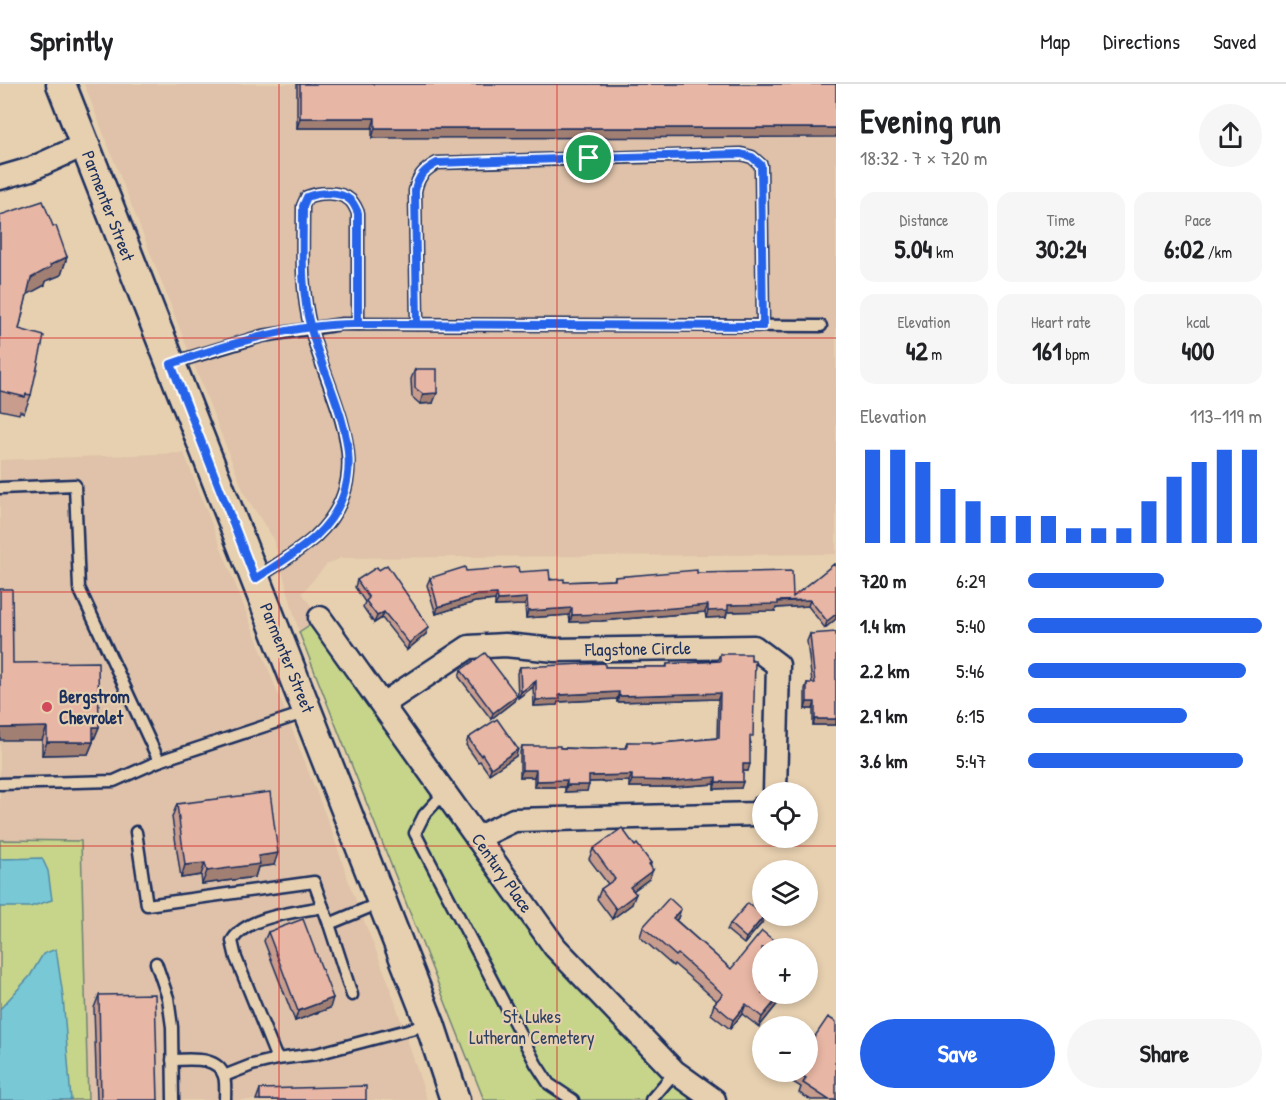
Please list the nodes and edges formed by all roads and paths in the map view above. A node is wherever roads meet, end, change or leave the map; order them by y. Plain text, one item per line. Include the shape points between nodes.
1 (61, 84) edge
2 (84, 145) junction
3 (0, 178) edge
4 (358, 324) junction
5 (417, 324) junction
6 (763, 326) junction
7 (821, 326) dead end
8 (310, 328) junction
9 (171, 364) junction
10 (0, 489) edge
11 (255, 579) junction
12 (321, 618) dead end
13 (383, 704) junction
14 (308, 712) junction
15 (159, 761) junction
16 (775, 782) edge
17 (0, 784) edge
18 (445, 792) junction
19 (752, 814) edge
20 (136, 832) dead end
21 (477, 838) junction
22 (382, 902) junction
23 (323, 907) junction
24 (330, 924) junction
25 (156, 963) dead end
26 (352, 995) dead end
27 (430, 1024) junction
28 (172, 1059) junction
29 (278, 1059) junction
30 (675, 1072) junction
31 (224, 1076) junction
32 (173, 1100) edge
33 (225, 1100) edge
34 (455, 1100) edge
35 (573, 1100) edge
36 (651, 1100) edge
37 (714, 1100) edge

1 - 2 street, Parmenter Street
2 - 3 street
2 - 9 street, Parmenter Street
4 - 5 lane
4 - 8 lane
4 - 8 lane via 358,213 352,200 338,194 315,194 307,197 303,206 304,293
5 - 6 lane
5 - 6 lane via 415,191 417,179 425,169 437,163 741,154 761,165
6 - 7 lane
8 - 9 lane via 262,336
8 - 11 lane via 348,442 350,467 345,493 316,536
9 - 11 street, Parmenter Street
10 - 15 lane via 75,485 80,588
11 - 14 street, Parmenter Street
12 - 13 street, Century Place
13 - 16 street, Flagstone Circle via 469,646 555,650 753,647 778,665
13 - 18 street, Century Place
14 - 15 lane
14 - 22 street, Parmenter Street
15 - 17 lane via 114,781
18 - 21 street, Century Place
18 - 35 lane via 423,815 415,833 536,1064 549,1084
19 - 21 street via 514,820
20 - 23 lane via 147,905 314,882
21 - 30 street, Century Place via 555,947
22 - 24 lane
22 - 27 street, Parmenter Street
23 - 24 lane
23 - 29 lane via 249,924 232,941
24 - 26 lane
25 - 28 lane via 168,998
27 - 29 lane via 316,1054
27 - 34 street, Parmenter Street
28 - 31 lane via 212,1062
28 - 32 lane
29 - 31 lane
30 - 36 lane
30 - 37 street, Century Place
31 - 33 lane

